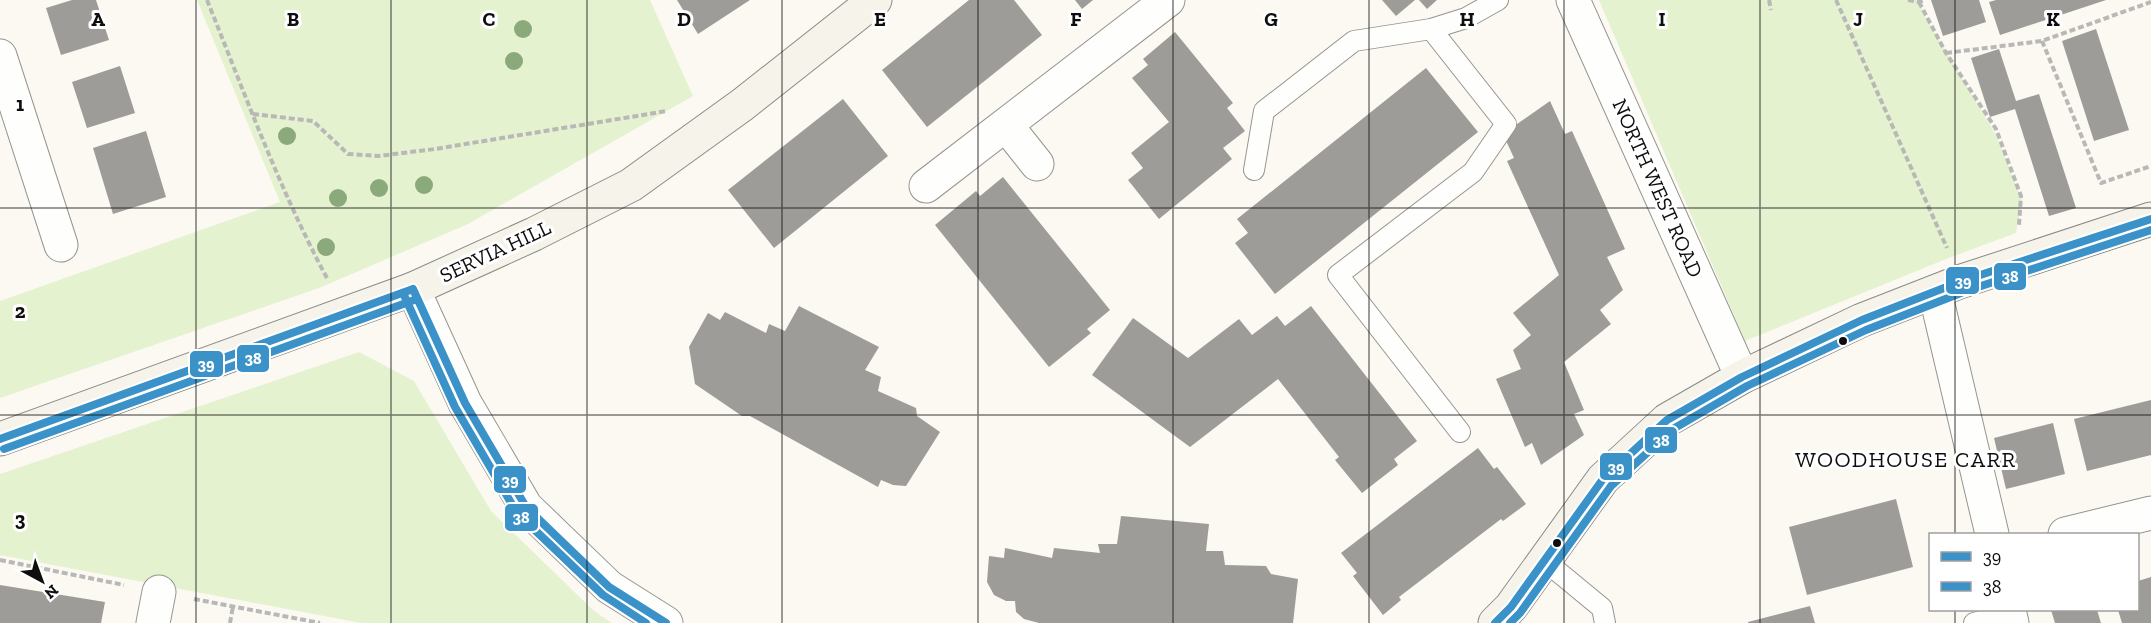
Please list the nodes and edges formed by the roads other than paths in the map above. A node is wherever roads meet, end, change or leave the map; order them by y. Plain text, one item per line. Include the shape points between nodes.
1 (875, 0) edge
2 (1168, 0) edge
3 (1498, 0) edge
4 (1574, 0) edge
5 (1431, 29) junction
6 (0, 56) edge
7 (1006, 125) junction
8 (1037, 164) dead end
9 (1254, 170) dead end
10 (926, 186) dead end
11 (2151, 219) edge
12 (61, 245) dead end
13 (1949, 287) junction
14 (412, 289) junction
15 (1742, 377) junction
16 (1460, 432) dead end
17 (0, 439) edge
18 (2151, 513) edge
19 (1992, 533) edge
20 (2069, 533) edge
21 (1545, 561) junction
22 (2010, 615) edge
23 (666, 623) edge
24 (1495, 623) edge
25 (1605, 623) edge
26 (1974, 623) edge

1 - 14 street, SERVIA HILL via 742,105 631,185
2 - 7 street
3 - 5 lane via 1466,18
4 - 15 street, NORTH WEST ROAD
5 - 9 lane via 1354,41 1264,111
5 - 16 lane via 1506,124 1473,172 1338,275
6 - 12 street
7 - 8 street
7 - 10 street
11 - 13 street
13 - 15 street via 1862,320
13 - 19 street
14 - 17 street, SERVIA HILL
14 - 23 street via 465,403 526,507 609,587
15 - 21 street via 1667,420 1603,479
18 - 20 street
21 - 24 street
21 - 25 lane via 1602,609
22 - 26 lane

